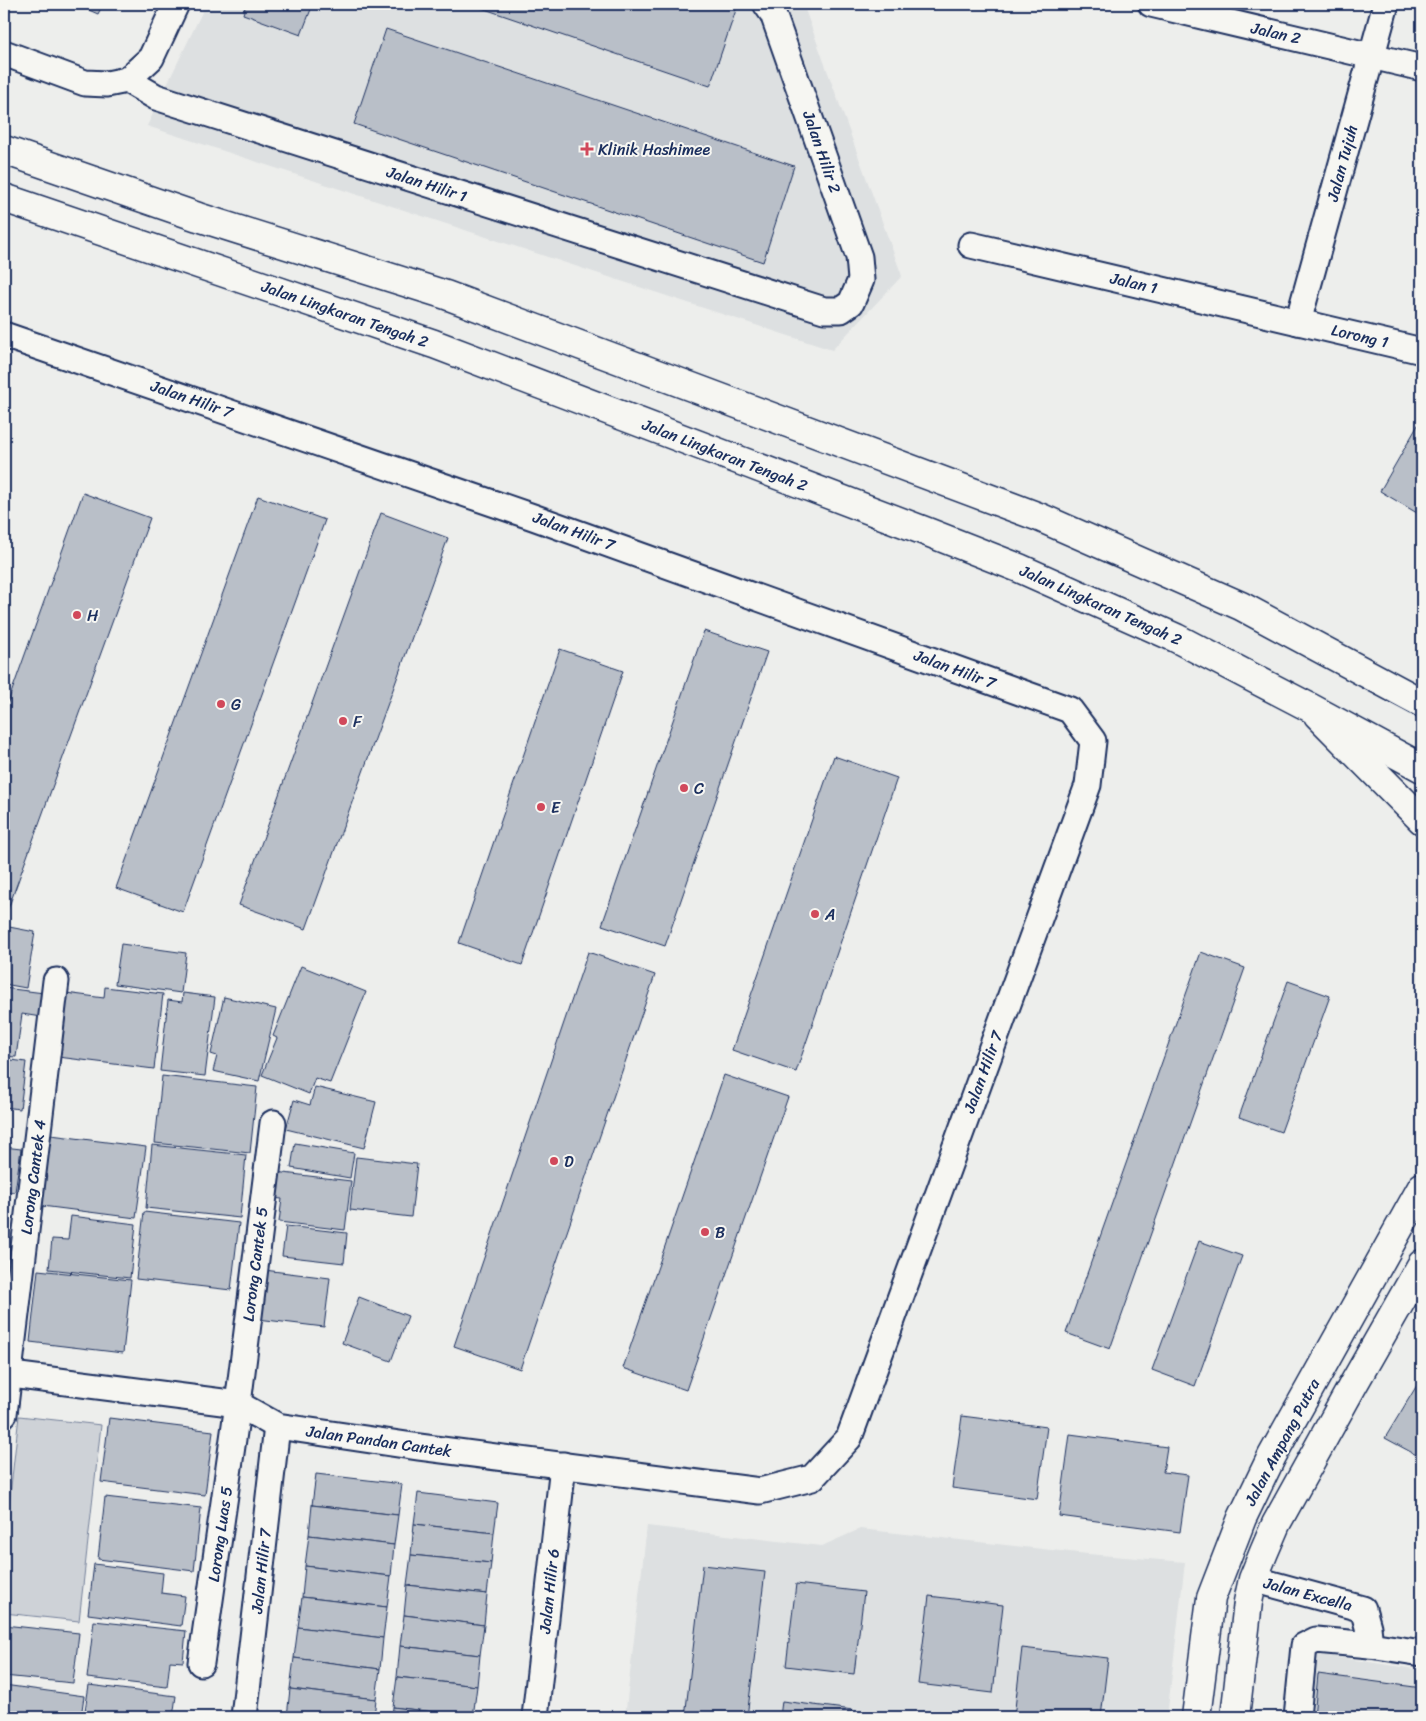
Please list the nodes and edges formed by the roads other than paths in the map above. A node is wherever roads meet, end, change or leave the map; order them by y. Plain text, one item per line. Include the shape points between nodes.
1 (176, 4) edge
2 (766, 4) edge
3 (1151, 4) edge
4 (1386, 4) edge
5 (4, 54) edge
6 (1372, 56) junction
7 (1422, 68) edge
8 (127, 80) junction
9 (4, 150) edge
10 (4, 198) edge
11 (971, 245) dead end
12 (851, 303) joint
13 (1298, 322) junction
14 (4, 335) edge
15 (1422, 351) edge
16 (1422, 703) edge
17 (1309, 706) junction
18 (1422, 768) edge
19 (1422, 820) edge
20 (56, 980) dead end
21 (273, 1123) dead end
22 (1422, 1187) edge
23 (1422, 1264) edge
24 (6, 1374) edge
25 (238, 1404) junction
26 (4, 1414) edge
27 (277, 1426) junction
28 (563, 1465) junction
29 (760, 1490) joint
30 (1253, 1579) junction
31 (1370, 1645) junction
32 (1422, 1653) edge
33 (201, 1663) dead end
34 (244, 1717) edge
35 (535, 1717) edge
36 (1196, 1717) edge
37 (1235, 1717) edge
38 (1296, 1717) edge

1 - 8 street via 151,58
2 - 12 street, Jalan Hilir 2 via 773,14 859,257 861,280
3 - 6 street, Jalan 2
4 - 6 street, Jalan Tujuh
5 - 8 street via 85,83 107,84
6 - 7 street, Jalan 2
6 - 13 street, Jalan Tujuh
8 - 12 street, Jalan Hilir 1 via 156,97 824,310 841,310
9 - 16 main road via 198,217 446,295 1039,517 1241,606
10 - 17 main road, Jalan Lingkaran Tengah 2 via 434,344 930,532 1176,638
11 - 13 street, Jalan 1
13 - 15 street, Lorong 1
14 - 29 street, Jalan Hilir 7 via 533,517 1070,710 1092,741 1088,785 849,1438 812,1478
17 - 18 main road, Jalan Lingkaran Tengah 2
17 - 19 main road
20 - 24 street, Lorong Cantek 4
21 - 25 street, Lorong Cantek 5
22 - 36 main road, Jalan Ampang Putra via 1277,1447 1242,1518 1211,1598
23 - 30 main road, Jalan Ampang Putra via 1276,1524
24 - 25 street, Jalan Pandan Cantek
24 - 26 street, Lorong Cantek 4
25 - 27 street, Jalan Pandan Cantek
25 - 33 street, Lorong Luas 5
27 - 28 street, Jalan Pandan Cantek
27 - 34 street, Jalan Hilir 7
28 - 29 street, Jalan Pandan Cantek
28 - 35 street, Jalan Hilir 6
30 - 31 street, Jalan Excella via 1363,1609
30 - 37 main road, Jalan Ampang Putra
31 - 32 street
31 - 38 street via 1316,1640 1304,1646

